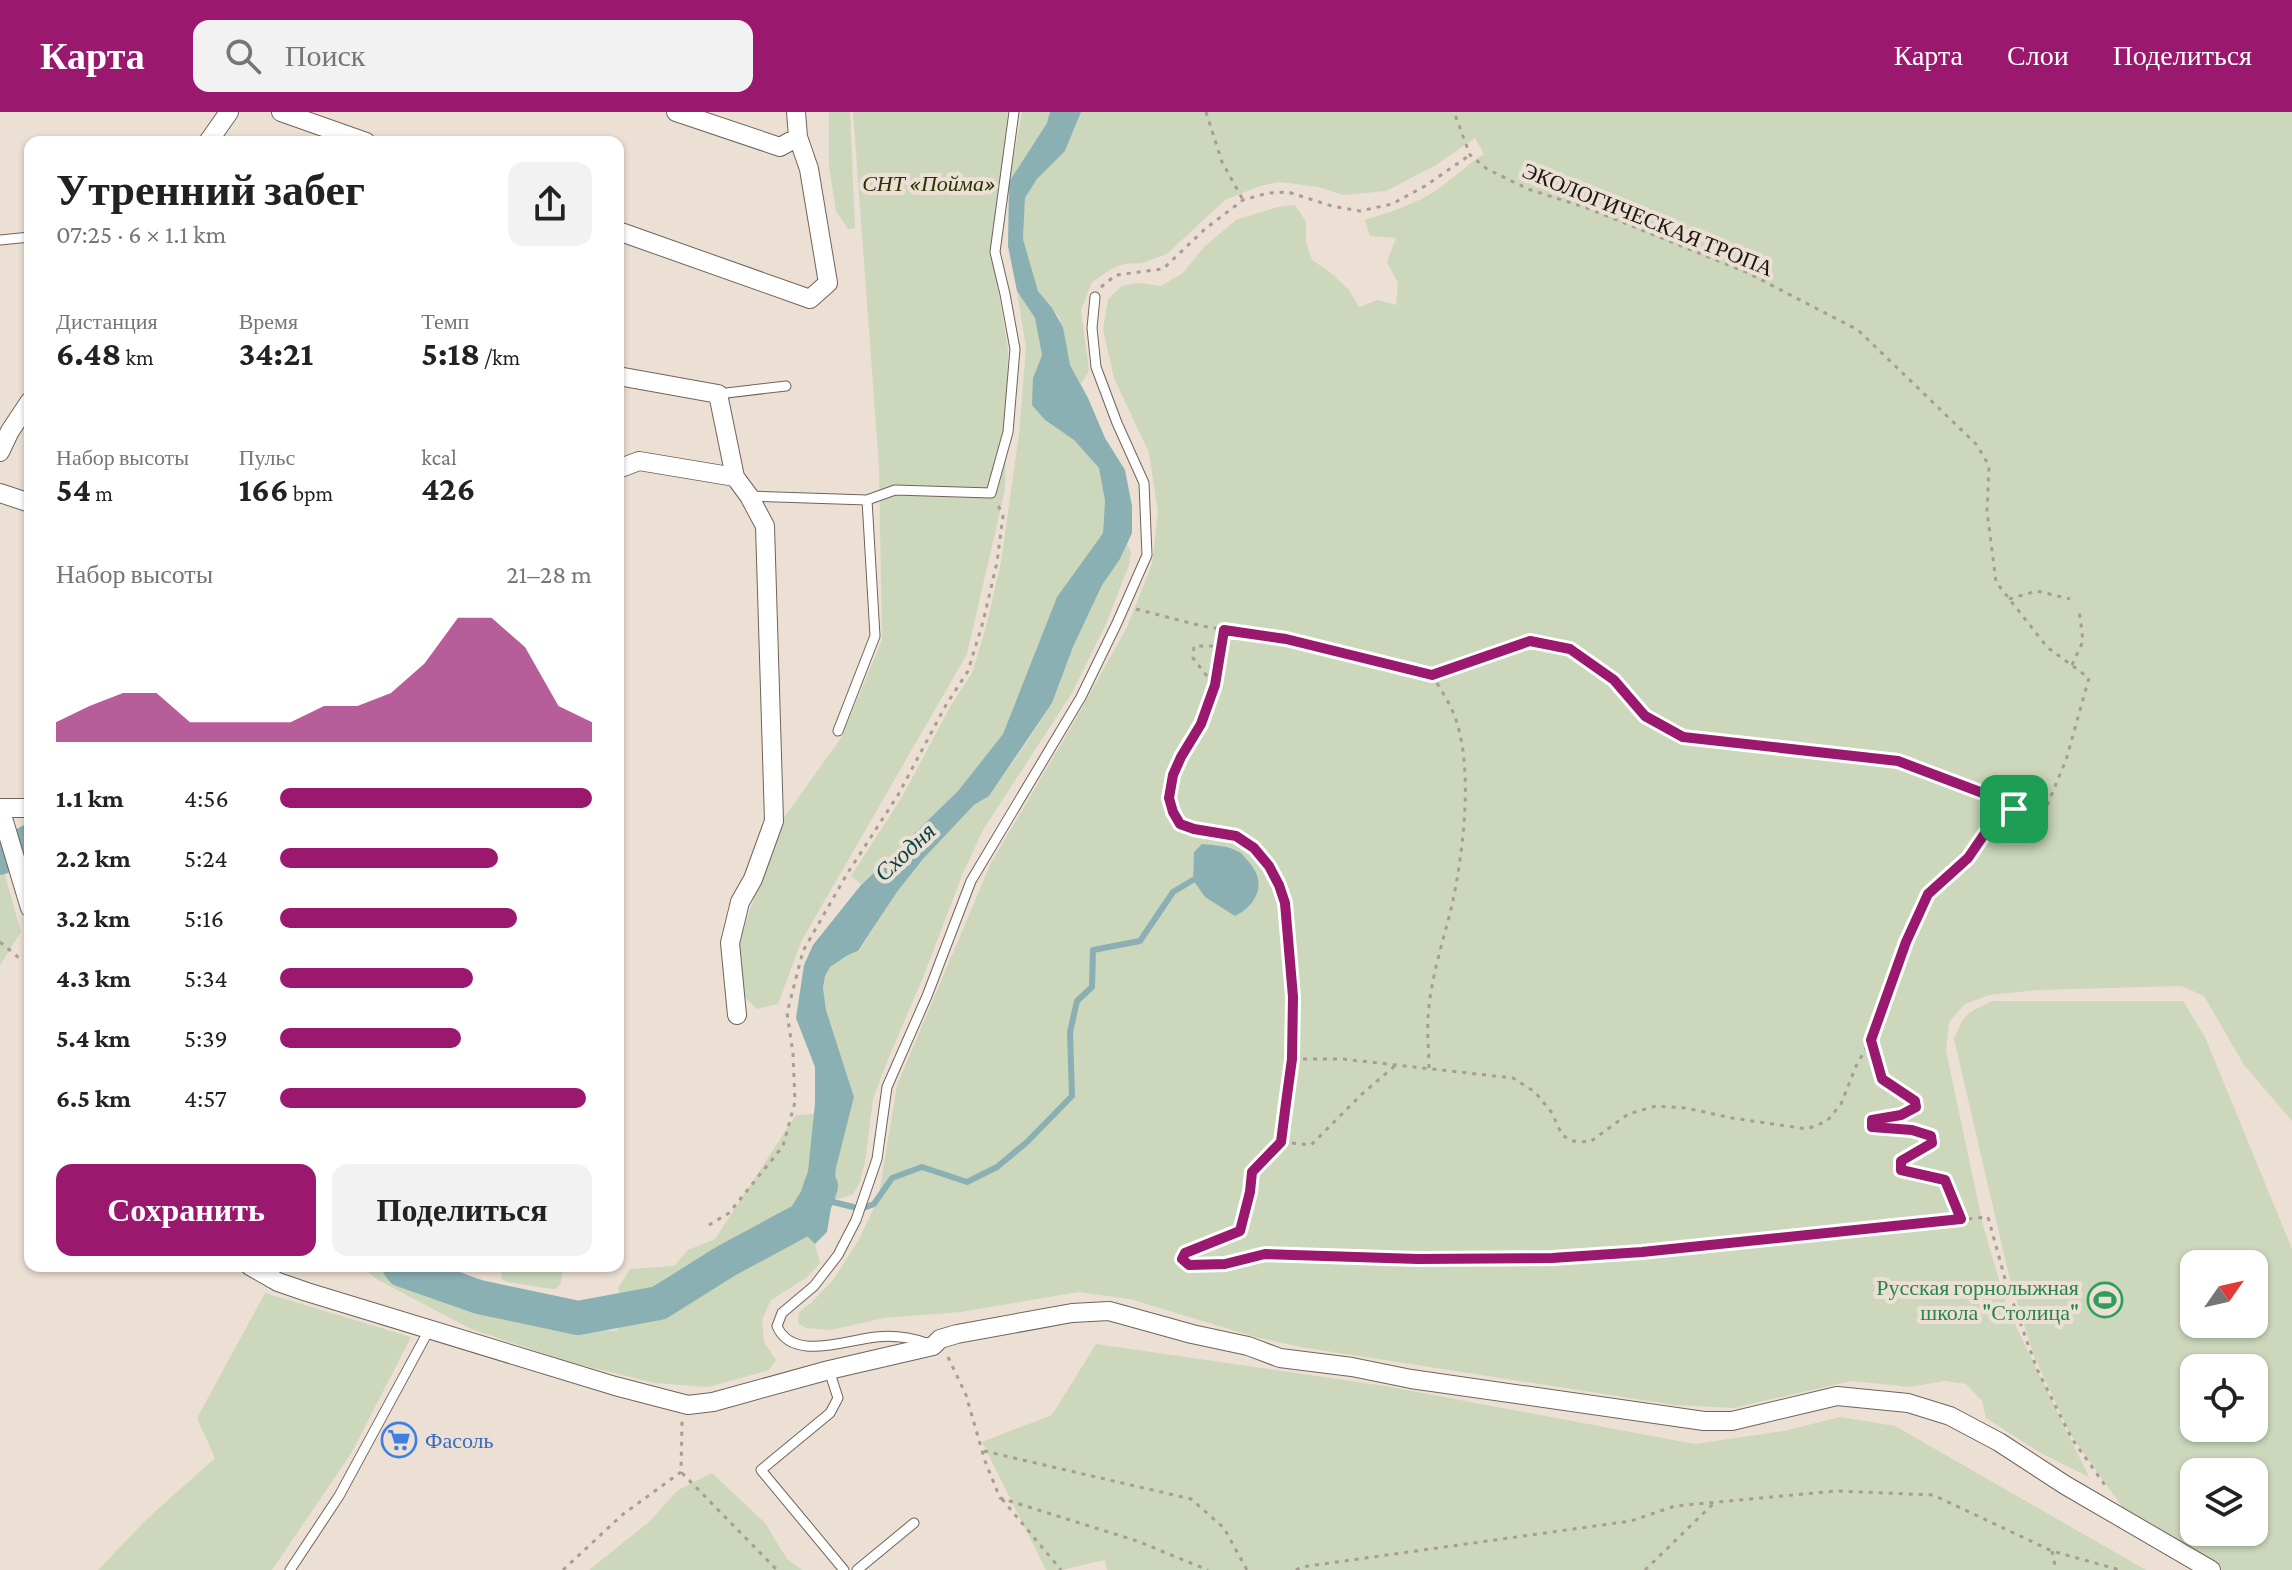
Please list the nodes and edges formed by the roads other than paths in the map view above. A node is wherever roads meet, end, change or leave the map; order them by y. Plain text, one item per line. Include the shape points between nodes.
1 (229, 112) edge
2 (281, 112) edge
3 (676, 112) edge
4 (796, 112) edge
5 (1014, 112) edge
6 (212, 136) edge
7 (349, 136) edge
8 (798, 137) junction
9 (624, 233) edge
10 (24, 238) edge
11 (0, 240) edge
12 (1095, 297) road end
13 (624, 377) edge
14 (786, 386) dead end
15 (718, 394) junction
16 (24, 408) edge
17 (5, 430) edge
18 (0, 452) edge
19 (624, 467) edge
20 (735, 477) junction
21 (0, 493) edge
22 (749, 496) junction
23 (867, 500) junction
24 (24, 501) edge
25 (838, 731) dead end
26 (0, 808) edge
27 (24, 808) edge
28 (24, 888) edge
29 (737, 1015) dead end
30 (260, 1272) edge
31 (429, 1330) junction
32 (936, 1342) junction
33 (829, 1370) junction
34 (914, 1523) dead end
35 (290, 1570) edge
36 (844, 1570) edge
37 (857, 1570) edge
38 (2211, 1570) edge

1 - 6 street
2 - 7 street
3 - 8 street via 780,147
4 - 8 street
5 - 23 lane via 995,252 1015,349 1008,432 991,493 895,490
8 - 9 street via 809,169 828,283 810,299
10 - 11 lane
12 - 32 lane via 1096,367 1144,483 1147,555 1081,697 971,881 887,1087 877,1159 856,1220 838,1255 814,1286 782,1313 777,1326 792,1344 810,1346 905,1336
13 - 15 street
14 - 15 lane
15 - 20 street
16 - 17 street
17 - 18 street
19 - 20 street via 639,461
20 - 22 street
21 - 24 street
22 - 23 lane
22 - 29 street via 765,526 774,821 740,902 730,943
23 - 25 lane via 875,636
26 - 27 street
26 - 28 street
30 - 31 street
31 - 33 street via 688,1405
31 - 35 lane via 339,1496
32 - 33 street
32 - 38 street via 1072,1313 1109,1311 1280,1358 1704,1421 1732,1421 1837,1396 1908,1403 1950,1416 1999,1442
33 - 36 lane via 838,1398 830,1413 761,1470
34 - 37 lane

